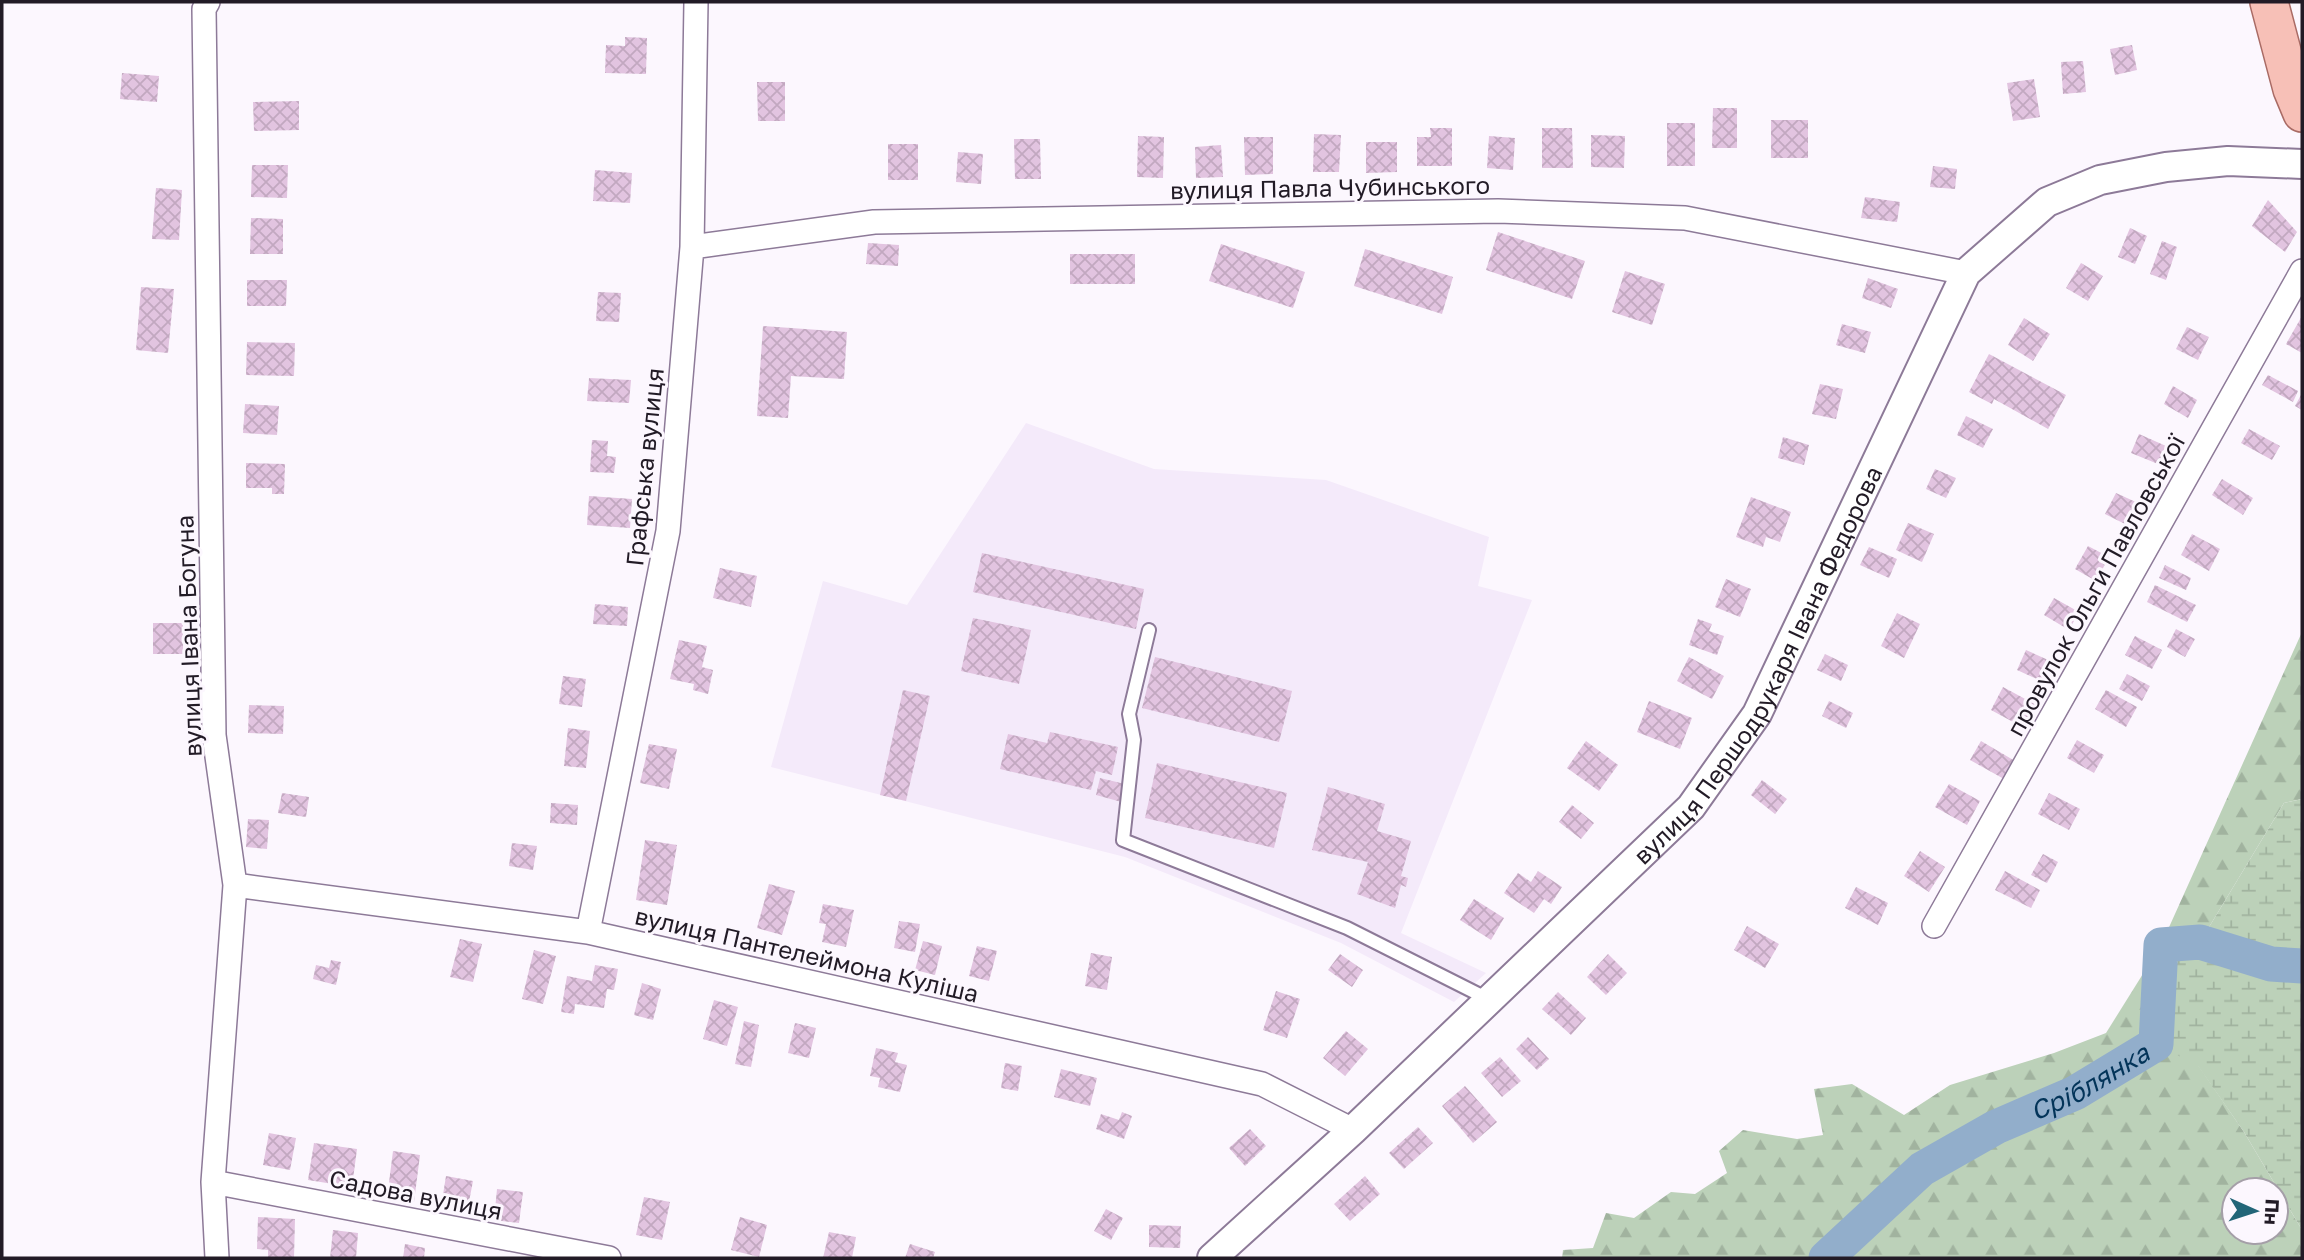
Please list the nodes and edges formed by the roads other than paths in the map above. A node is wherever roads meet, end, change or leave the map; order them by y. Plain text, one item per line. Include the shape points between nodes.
1 (696, 2) edge
2 (2269, 2) edge
3 (206, 5) edge
4 (2302, 113) edge
5 (2302, 164) edge
6 (692, 247) junction
7 (2302, 271) edge
8 (1966, 273) junction
9 (1149, 631) dead end
10 (236, 885) junction
11 (1934, 926) dead end
12 (588, 932) junction
13 (1490, 1000) junction
14 (1353, 1130) junction
15 (213, 1182) junction
16 (217, 1258) edge
17 (609, 1258) edge
18 (1212, 1258) edge

1 - 6 street, Графська вулиця
2 - 4 main road
3 - 10 street, вулиця Івана Богуна via 214,735
5 - 8 street, вулиця Першодрукаря Івана Федорова via 2228,161 2100,180 2047,202
6 - 8 street, вулиця Павла Чубинського via 874,222 1498,211 1685,218
6 - 12 street, Графська вулиця via 668,531
7 - 11 street, провулок Ольги Павловської
8 - 13 street, вулиця Першодрукаря Івана Федорова via 1757,714 1691,807
9 - 13 lane via 1129,714 1134,740 1123,840 1347,928
10 - 12 street, вулиця Пантелеймона Куліша
10 - 15 street, вулиця Івана Богуна
12 - 14 street, вулиця Пантелеймона Куліша via 1262,1084
13 - 14 street, вулиця Першодрукаря Івана Федорова
14 - 18 street, вулиця Першодрукаря Івана Федорова
15 - 16 street, вулиця Івана Богуна
15 - 17 street, Садова вулиця

